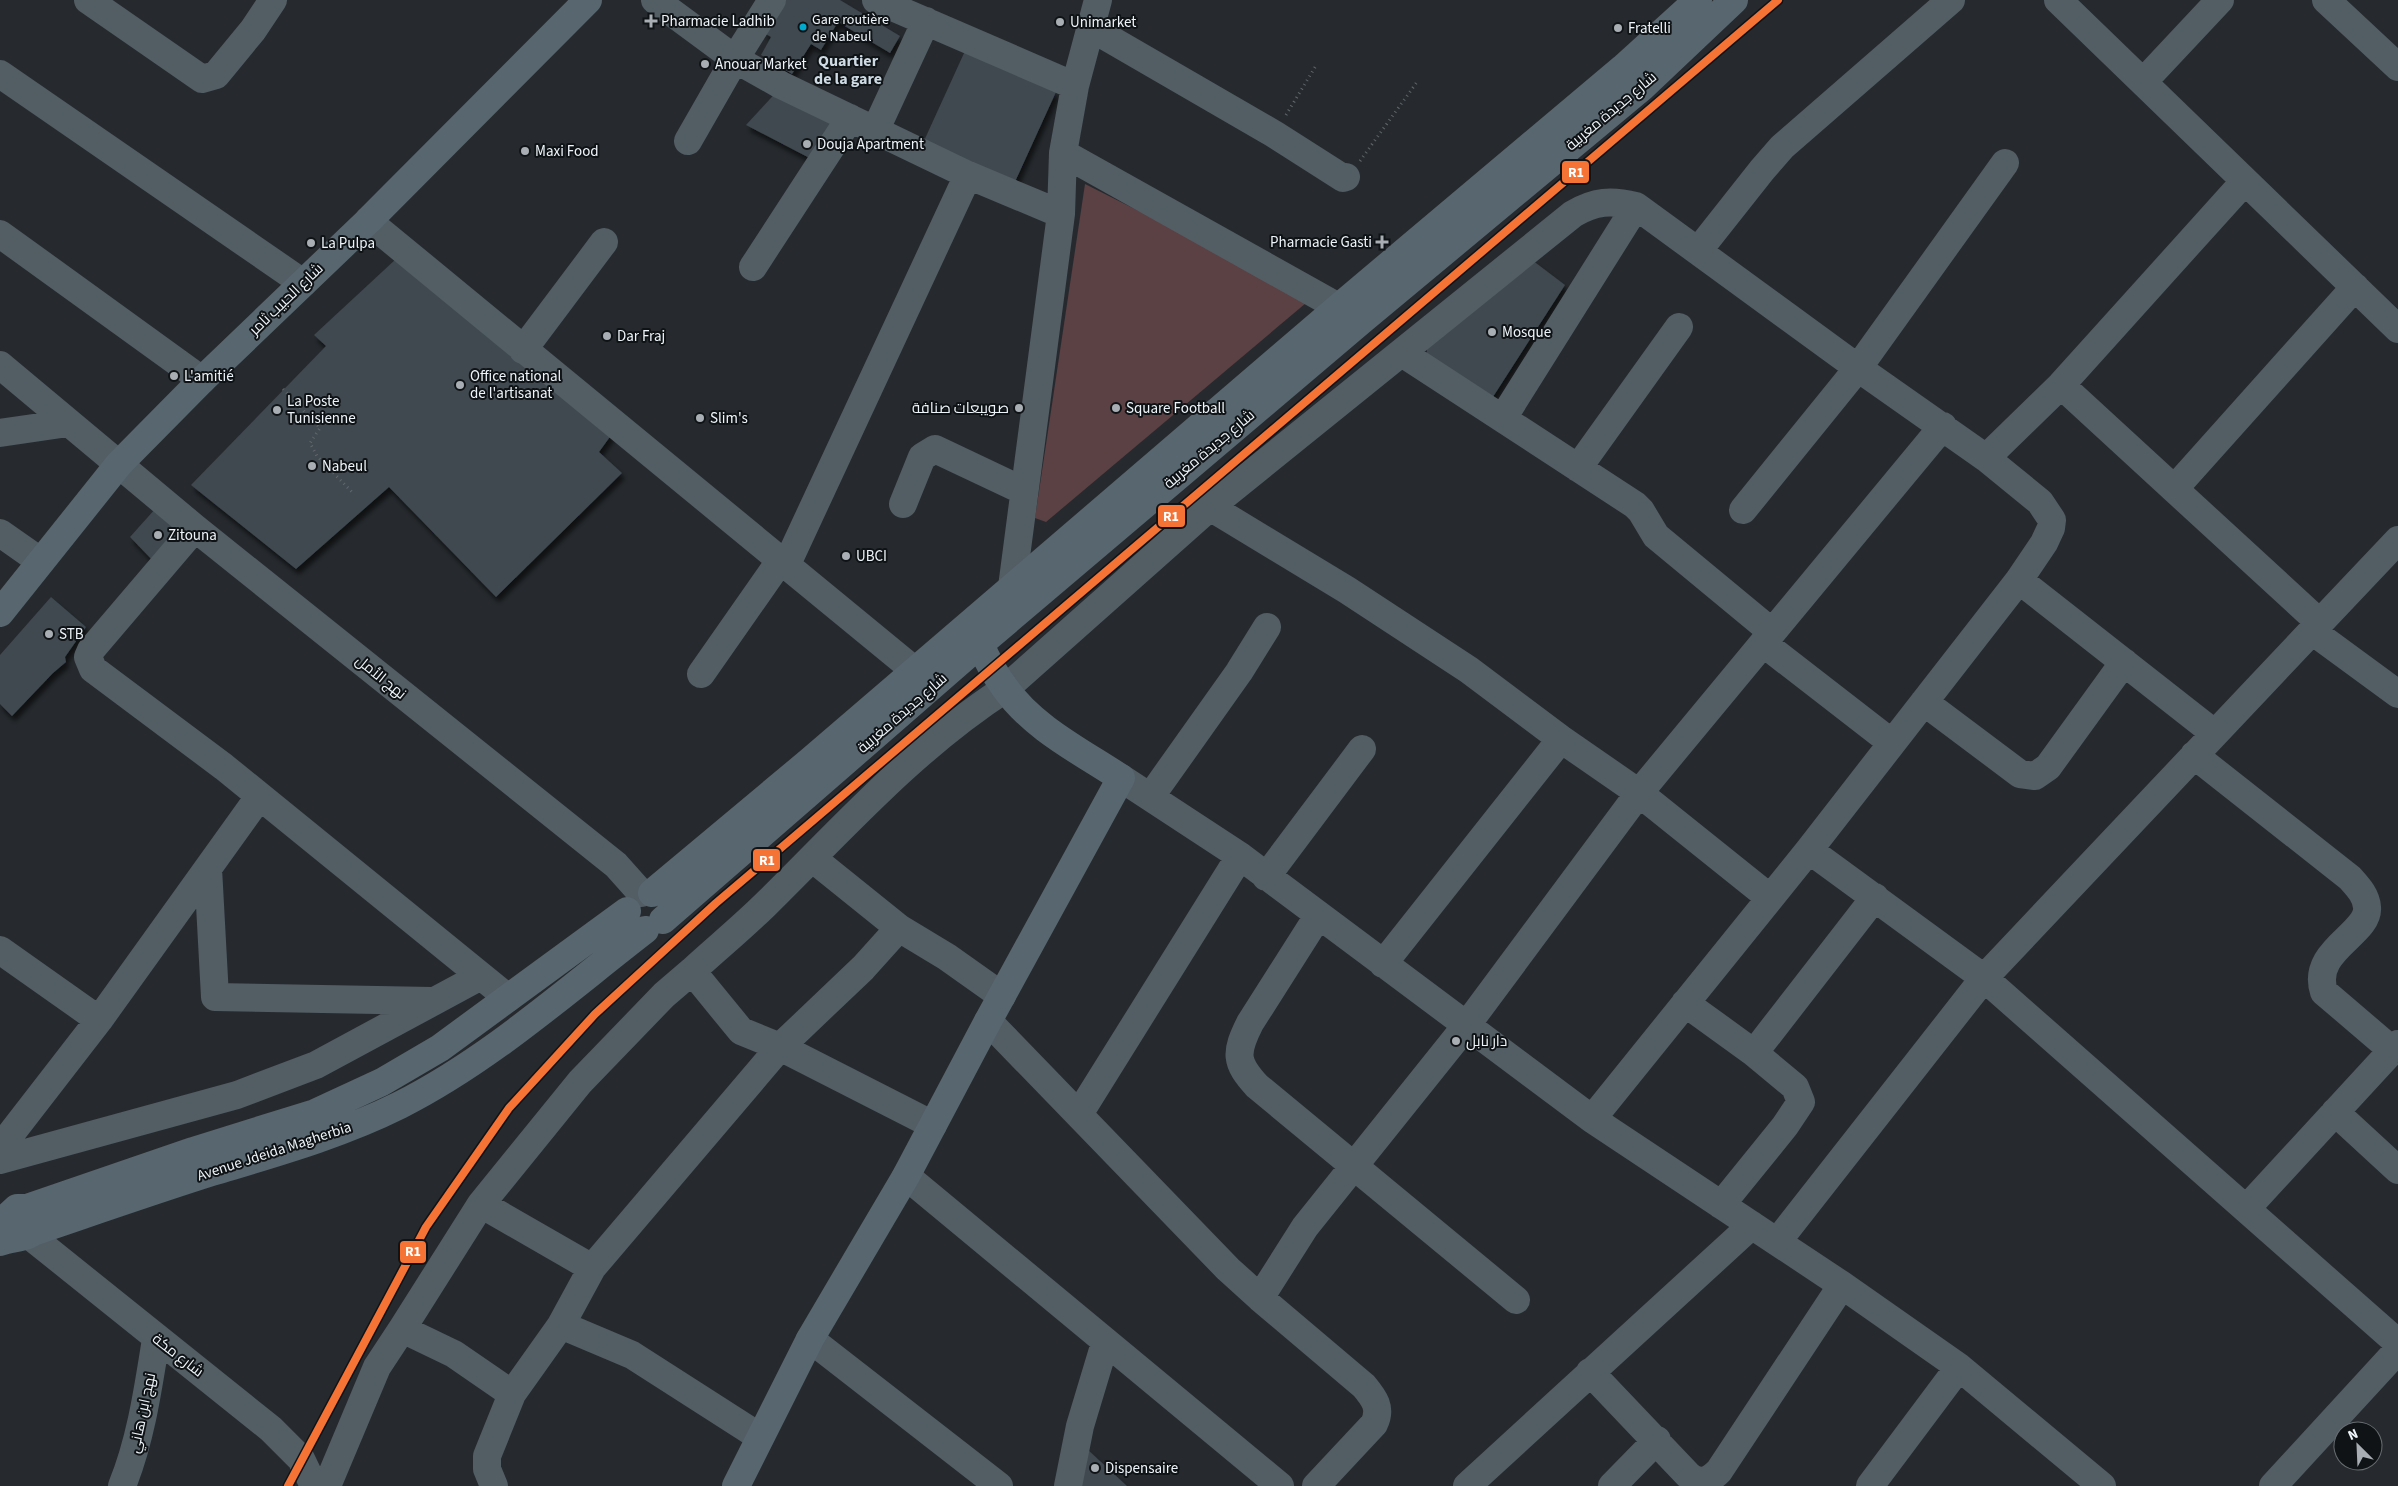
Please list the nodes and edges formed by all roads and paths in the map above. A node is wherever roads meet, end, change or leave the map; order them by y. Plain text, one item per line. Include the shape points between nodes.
1 (88, 0) edge
2 (273, 0) edge
3 (588, 0) edge
4 (655, 0) edge
5 (772, 0) edge
6 (876, 0) edge
7 (1098, 0) edge
8 (1698, 0) edge
9 (1734, 0) edge
10 (1951, 0) edge
11 (2058, 0) edge
12 (2220, 0) edge
13 (2326, 0) edge
14 (926, 21) junction
15 (1091, 28) junction
16 (735, 59) junction
17 (1317, 64) dead end
18 (2398, 67) edge
19 (0, 74) edge
20 (1417, 82) dead end
21 (2144, 82) junction
22 (1075, 86) junction
23 (850, 118) junction
24 (875, 131) junction
25 (1274, 134) junction
26 (688, 141) dead end
27 (1063, 152) junction
28 (2005, 163) dead end
29 (968, 175) junction
30 (1346, 177) joint
31 (2245, 181) junction
32 (1636, 206) junction
33 (1061, 214) junction
34 (368, 221) junction
35 (0, 234) edge
36 (604, 242) dead end
37 (1698, 251) junction
38 (753, 267) dead end
39 (303, 283) junction
40 (2355, 287) junction
41 (1350, 313) junction
42 (1679, 327) dead end
43 (2398, 329) edge
44 (523, 350) junction
45 (1402, 353) junction
46 (0, 365) edge
47 (1858, 368) junction
48 (202, 380) junction
49 (2061, 385) junction
50 (283, 389) dead end
51 (1503, 418) junction
52 (68, 423) junction
53 (1943, 426) junction
54 (0, 433) edge
55 (1986, 458) junction
56 (119, 464) junction
57 (1578, 468) junction
58 (2175, 488) junction
59 (1024, 491) junction
60 (352, 492) dead end
61 (903, 504) dead end
62 (1210, 507) junction
63 (1743, 510) dead end
64 (195, 528) junction
65 (0, 533) edge
66 (2398, 540) edge
67 (40, 561) junction
68 (783, 563) junction
69 (2019, 580) junction
70 (1012, 587) junction
71 (0, 613) edge
72 (1267, 627) dead end
73 (2316, 627) junction
74 (1768, 638) junction
75 (980, 644) junction
76 (2124, 662) junction
77 (914, 670) junction
78 (701, 674) dead end
79 (1005, 689) junction
80 (2398, 694) edge
81 (1924, 702) junction
82 (2214, 733) junction
83 (1560, 739) junction
84 (1892, 743) junction
85 (1362, 749) dead end
86 (2194, 755) junction
87 (1121, 778) junction
88 (1639, 793) junction
89 (1151, 796) junction
90 (259, 797) junction
91 (1809, 850) junction
92 (1240, 856) junction
93 (812, 858) junction
94 (208, 868) junction
95 (1266, 877) junction
96 (1875, 897) junction
97 (1770, 898) junction
98 (646, 909) junction
99 (1318, 916) junction
100 (899, 928) junction
101 (0, 950) edge
102 (1383, 964) junction
103 (692, 971) junction
104 (481, 976) junction
105 (1984, 978) junction
106 (1002, 996) junction
107 (508, 998) junction
108 (435, 1001) junction
109 (1685, 1003) junction
110 (98, 1020) junction
111 (988, 1021) junction
112 (1466, 1026) junction
113 (2395, 1047) edge
114 (780, 1048) junction
115 (1754, 1053) junction
116 (2335, 1112) junction
117 (1079, 1114) junction
118 (1592, 1119) junction
119 (933, 1126) junction
120 (0, 1148) edge
121 (0, 1160) edge
122 (1354, 1166) junction
123 (2398, 1170) edge
124 (906, 1176) junction
125 (481, 1204) junction
126 (1722, 1205) junction
127 (2246, 1209) junction
128 (13, 1224) edge
129 (1752, 1225) junction
130 (1777, 1242) junction
131 (592, 1268) junction
132 (1842, 1285) junction
133 (1260, 1298) junction
134 (1516, 1300) dead end
135 (561, 1325) junction
136 (402, 1329) junction
137 (156, 1338) junction
138 (810, 1339) junction
139 (1105, 1343) junction
140 (2398, 1343) edge
141 (2398, 1350) edge
142 (1959, 1366) junction
143 (1590, 1372) junction
144 (512, 1394) junction
145 (760, 1437) junction
146 (1657, 1440) junction
147 (2091, 1483) edge
148 (122, 1486) edge
149 (314, 1486) edge
150 (327, 1486) edge
151 (494, 1486) edge
152 (736, 1486) edge
153 (999, 1486) edge
154 (1068, 1486) edge
155 (1280, 1486) edge
156 (1316, 1486) edge
157 (1467, 1486) edge
158 (1612, 1486) edge
159 (1870, 1486) edge
160 (2273, 1486) edge

1 - 2 street via 202,78 216,74
3 - 34 main road, شارع الحبيب ثامر
4 - 16 street
5 - 16 street
6 - 14 street
7 - 15 street
8 - 41 main road, شارع جديدة مغربية
9 - 41 main road, شارع جديدة مغربية via 1640,88
10 - 37 street via 1782,147
11 - 21 street
12 - 21 street
13 - 18 street
14 - 22 street
14 - 24 street
15 - 22 street
15 - 25 street
16 - 23 street
16 - 26 street
17 - 25 path
19 - 39 street
20 - 30 path
21 - 31 street
22 - 27 street
23 - 24 street
23 - 38 street
24 - 29 street
25 - 30 street
27 - 33 street
27 - 41 street
28 - 47 street
29 - 33 street
29 - 68 street
31 - 40 street
31 - 49 street
32 - 37 street
32 - 45 street via 1613,201 1597,203 1573,214
32 - 51 street
33 - 59 street
34 - 39 main road, شارع الحبيب ثامر
34 - 44 street
35 - 48 street
36 - 44 street
37 - 47 street
39 - 48 main road, شارع الحبيب ثامر
40 - 43 street
40 - 58 street
41 - 70 main road, شارع جديدة مغربية
41 - 75 main road, شارع جديدة مغربية
42 - 57 street
44 - 68 street
45 - 51 street
45 - 62 street
46 - 52 street, نهج الأمل
47 - 53 street
47 - 63 street
48 - 56 main road, شارع الحبيب ثامر
49 - 55 street
49 - 58 street
50 - 60 path via 320,428 310,443 317,456
51 - 57 street
52 - 54 street
52 - 56 street, نهج الأمل
53 - 55 street
53 - 74 street
55 - 69 street via 2040,502 2052,520 2044,543
56 - 64 street, نهج الأمل
56 - 67 main road, شارع الحبيب ثامر
57 - 74 street via 1641,511 1656,536
58 - 73 street
59 - 61 street via 935,449 922,457
59 - 70 street
62 - 79 street
62 - 83 street via 1347,590 1469,670
64 - 90 street via 91,650 89,662 93,669
64 - 98 street, نهج الأمل via 616,865
65 - 67 street
66 - 73 street
67 - 71 main road, شارع الحبيب ثامر
68 - 77 street
68 - 78 street
69 - 76 street
69 - 81 street
70 - 77 main road, شارع جديدة مغربية
72 - 89 street
73 - 80 street
73 - 82 street
74 - 84 street
74 - 88 street
75 - 79 main road
75 - 98 main road, شارع جديدة مغربية
76 - 81 street via 2048,767 2035,776 2020,774
76 - 82 street
77 - 98 main road, شارع جديدة مغربية
79 - 87 main road via 1037,722
79 - 93 street via 973,710 915,757
81 - 84 street
82 - 86 street
83 - 88 street
83 - 102 street
84 - 91 street
85 - 95 street
86 - 105 street
86 - 113 street via 2360,889 2368,910 2364,919 2326,962 2321,983 2324,992
87 - 89 street
87 - 106 main road
88 - 97 street
88 - 112 street
89 - 92 street
90 - 94 street
90 - 104 street
91 - 96 street
91 - 97 street
92 - 95 street
92 - 117 street
93 - 100 street
93 - 103 street
94 - 108 street via 215,997
94 - 110 street
95 - 99 street
96 - 105 street
96 - 115 street
97 - 109 street
98 - 107 main road, Avenue Jdeida Magherbia
98 - 128 main road, Avenue Jdeida Magherbia via 487,1053 399,1106 325,1137 179,1182
99 - 102 street
99 - 122 street via 1250,1023 1240,1042 1239,1061 1243,1071 1257,1086
100 - 106 street
100 - 114 street via 864,968
101 - 110 street
102 - 112 street
103 - 114 street via 741,1032
103 - 125 street via 664,994 580,1082
104 - 107 street
104 - 108 street
105 - 127 street
105 - 130 street
106 - 111 main road
107 - 128 main road, Avenue Jdeida Magherbia via 432,1053 382,1082 315,1113 193,1151
108 - 121 street via 316,1065 237,1095
109 - 115 street
109 - 118 street
110 - 120 street
111 - 117 street
111 - 119 main road
112 - 118 street
112 - 122 street
113 - 116 street
114 - 119 street
114 - 131 street
115 - 126 street via 1795,1087 1801,1102
116 - 123 street
116 - 127 street
117 - 133 street
118 - 126 street
119 - 124 main road
122 - 133 street via 1305,1227
122 - 134 street
124 - 138 main road
124 - 139 street
125 - 131 street
125 - 136 street
126 - 129 street
127 - 140 street
128 - 137 street, شارع مكة
129 - 130 street
129 - 143 street
130 - 132 street
131 - 135 street
132 - 142 street
132 - 146 street via 1711,1479 1693,1479
133 - 156 street via 1364,1386 1375,1399 1378,1409 1374,1424
135 - 144 street
135 - 145 street via 632,1355
136 - 144 street via 454,1354
136 - 150 street via 377,1366
137 - 148 street, نهج ابن هاني via 142,1425
137 - 149 street, شارع مكة via 271,1429 302,1459
138 - 145 main road
138 - 153 street
139 - 154 street via 1080,1426
139 - 155 street
141 - 160 street
142 - 147 street
142 - 159 street
143 - 146 street
143 - 157 street
144 - 151 street via 487,1456 486,1468
145 - 152 main road
146 - 158 street

